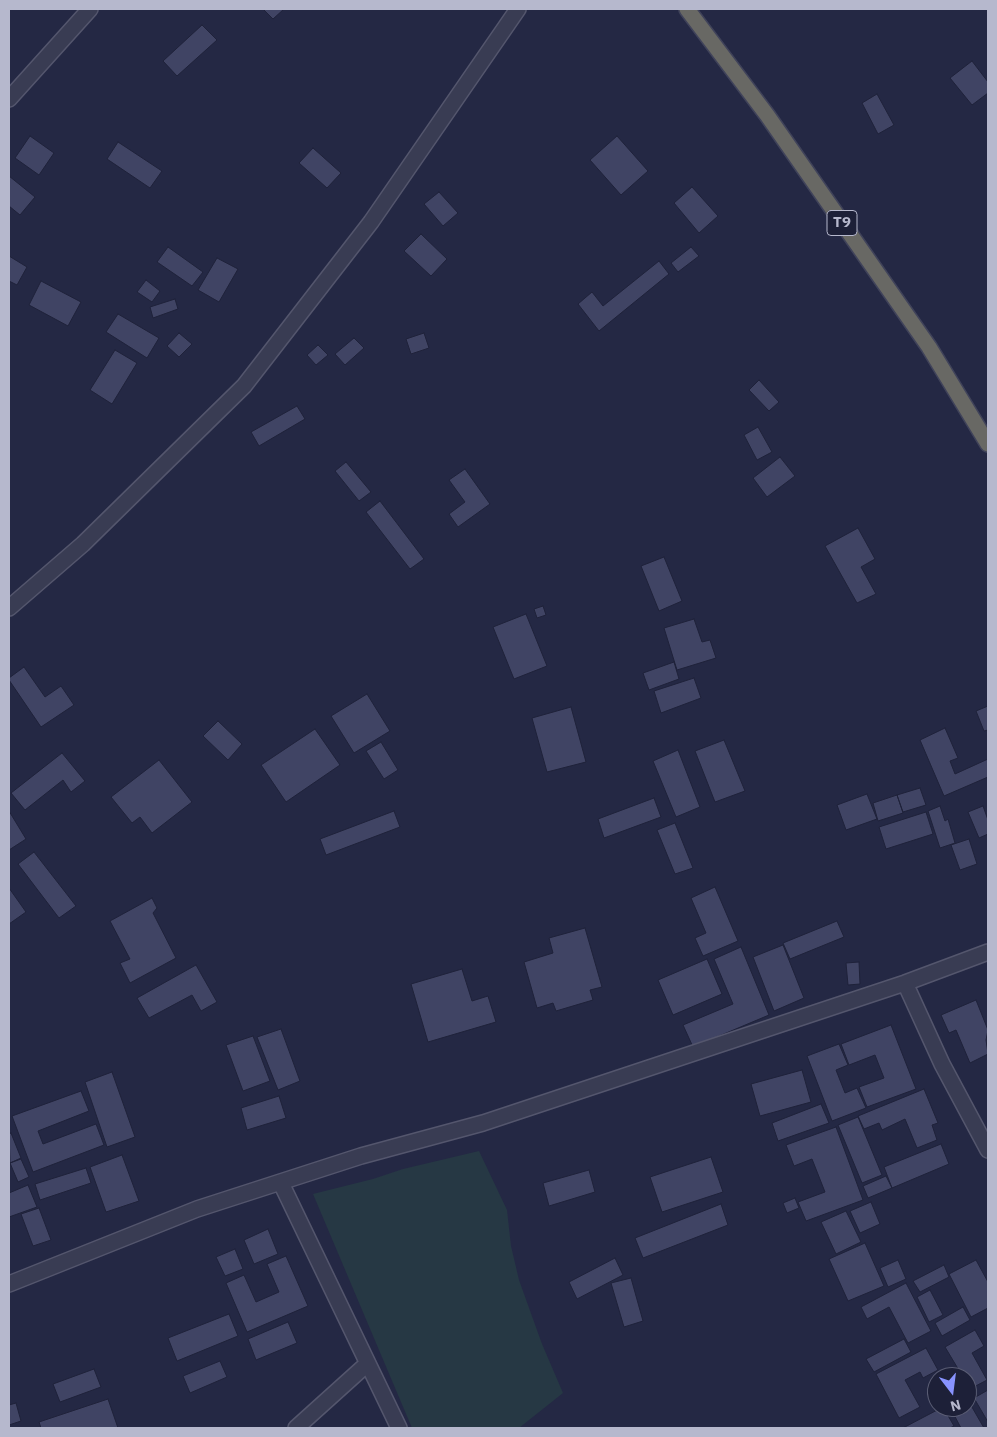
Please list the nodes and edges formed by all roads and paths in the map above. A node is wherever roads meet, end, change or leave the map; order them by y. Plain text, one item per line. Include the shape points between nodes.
1 (90, 9) edge
2 (518, 9) edge
3 (687, 9) edge
4 (9, 99) edge
5 (988, 444) edge
6 (9, 608) edge
7 (988, 952) edge
8 (905, 983) junction
9 (988, 1150) edge
10 (281, 1183) junction
11 (9, 1284) edge
12 (367, 1364) junction
13 (296, 1428) edge
14 (399, 1428) edge

1 - 4 street
2 - 6 street via 371,222 244,386 84,544
3 - 5 highway, T9 via 767,115 929,347
7 - 8 street
8 - 9 street via 942,1064
8 - 10 street via 483,1123 361,1156
10 - 11 street via 197,1209
10 - 12 street
12 - 13 street
12 - 14 street

